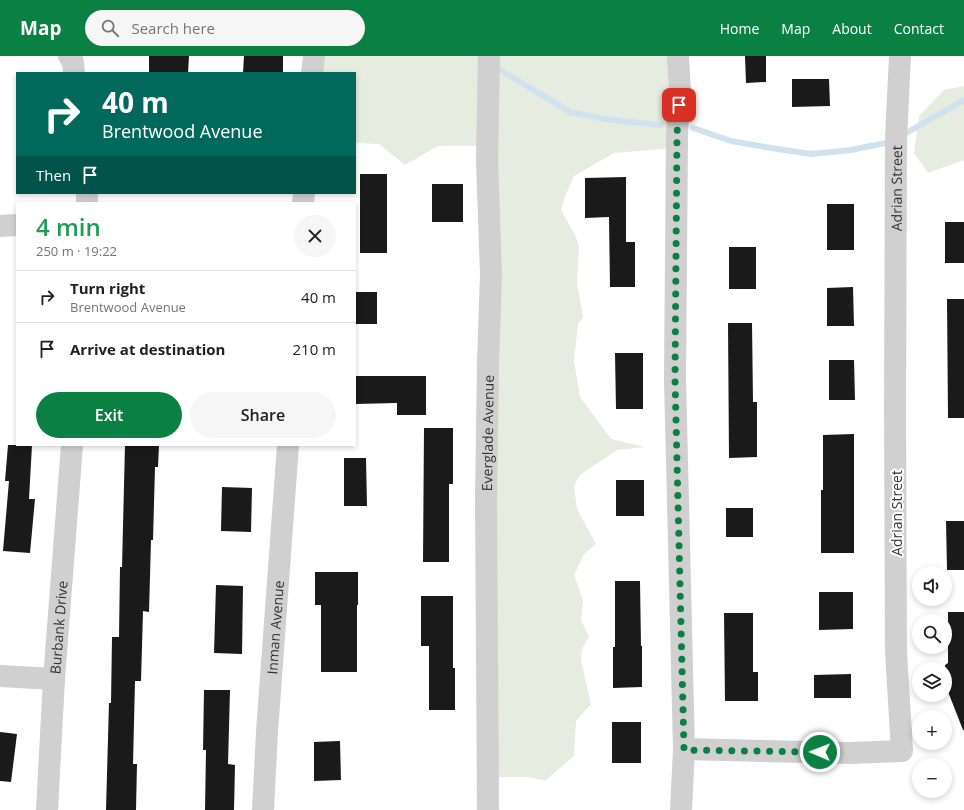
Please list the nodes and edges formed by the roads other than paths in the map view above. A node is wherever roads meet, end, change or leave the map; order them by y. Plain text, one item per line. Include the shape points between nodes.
1 (69, 56) edge
2 (314, 56) edge
3 (489, 56) edge
4 (678, 56) edge
5 (900, 56) edge
6 (74, 72) edge
7 (312, 72) edge
8 (16, 225) edge
9 (0, 226) edge
10 (72, 446) edge
11 (288, 446) edge
12 (0, 676) edge
13 (54, 679) junction
14 (684, 750) junction
15 (47, 810) edge
16 (263, 810) edge
17 (488, 810) edge
18 (681, 810) edge

1 - 6 street via 73,62
2 - 7 street
3 - 17 street, Everglade Avenue via 487,160 491,274 486,499
4 - 14 street via 680,91 677,134 675,379
5 - 14 street, Adrian Street via 896,139 895,409 896,652 902,751 850,753
8 - 9 street
10 - 13 street, Burbank Drive
11 - 16 street, Inman Avenue
12 - 13 street
13 - 15 street, Burbank Drive
14 - 18 street

